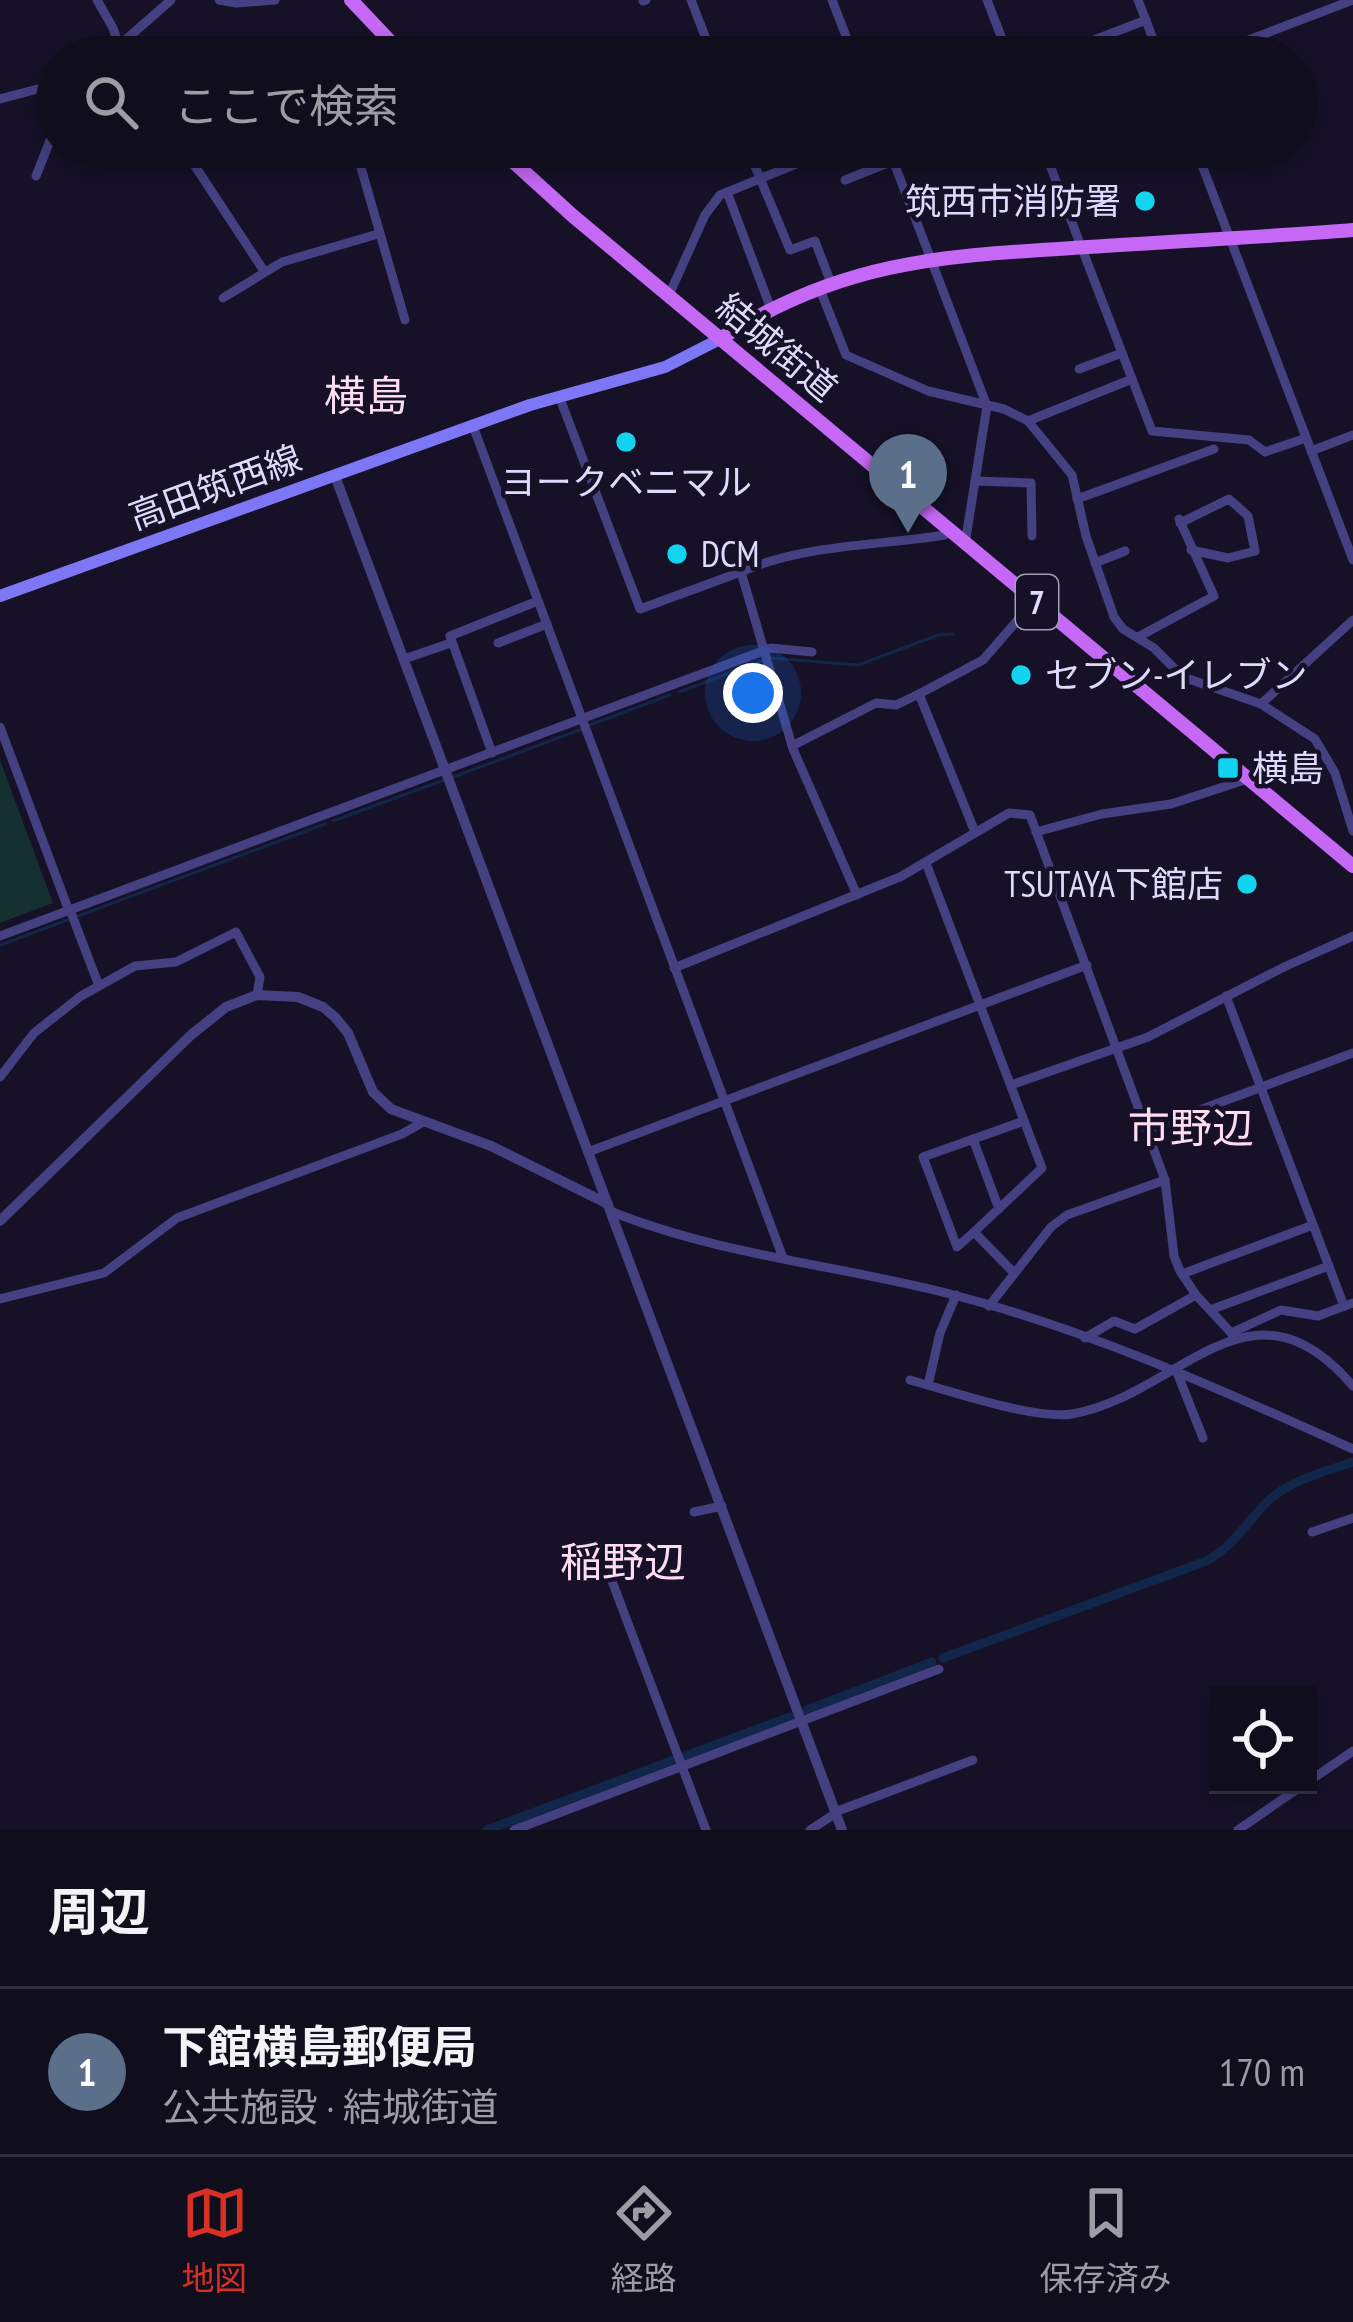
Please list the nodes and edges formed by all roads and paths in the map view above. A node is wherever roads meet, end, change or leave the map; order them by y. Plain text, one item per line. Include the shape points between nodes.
1 (97, 0) edge
2 (171, 0) edge
3 (219, 0) edge
4 (275, 0) edge
5 (691, 0) edge
6 (832, 0) edge
7 (987, 0) edge
8 (1138, 0) edge
9 (1353, 0) edge
10 (353, 1) edge
11 (1146, 20) junction
12 (115, 36) edge
13 (136, 36) edge
14 (386, 36) edge
15 (704, 36) edge
16 (846, 36) edge
17 (1001, 36) edge
18 (1104, 36) edge
19 (1152, 36) edge
20 (1259, 36) edge
21 (36, 90) edge
22 (0, 99) edge
23 (39, 168) edge
24 (196, 168) edge
25 (361, 168) edge
26 (521, 168) edge
27 (755, 168) edge
28 (784, 168) edge
29 (876, 168) edge
30 (897, 168) edge
31 (1051, 168) edge
32 (1203, 168) edge
33 (36, 176) dead end
34 (759, 178) junction
35 (845, 180) dead end
36 (727, 192) junction
37 (1353, 230) edge
38 (378, 234) junction
39 (1230, 238) junction
40 (1081, 247) junction
41 (931, 257) junction
42 (264, 271) junction
43 (825, 285) junction
44 (669, 295) junction
45 (223, 298) dead end
46 (771, 309) junction
47 (405, 320) dead end
48 (720, 339) junction
49 (1122, 353) junction
50 (1079, 369) dead end
51 (1132, 379) junction
52 (560, 396) junction
53 (987, 406) junction
54 (1028, 421) junction
55 (472, 426) junction
56 (1353, 435) edge
57 (1309, 445) junction
58 (1214, 448) dead end
59 (335, 476) junction
60 (975, 481) junction
61 (1077, 499) junction
62 (949, 530) junction
63 (1032, 536) dead end
64 (965, 544) junction
65 (1125, 550) dead end
66 (1191, 550) junction
67 (1353, 560) edge
68 (1095, 563) junction
69 (741, 572) junction
70 (0, 596) edge
71 (1035, 600) junction
72 (538, 601) junction
73 (1353, 620) edge
74 (547, 624) junction
75 (1138, 637) junction
76 (451, 643) junction
77 (497, 643) dead end
78 (812, 652) dead end
79 (768, 656) junction
80 (404, 659) junction
81 (919, 694) junction
82 (1261, 704) junction
83 (583, 720) junction
84 (0, 727) edge
85 (792, 746) junction
86 (492, 753) junction
87 (448, 775) junction
88 (1248, 778) junction
89 (1353, 831) edge
90 (975, 832) junction
91 (1036, 832) junction
92 (926, 862) junction
93 (1353, 866) edge
94 (857, 895) junction
95 (71, 914) junction
96 (0, 936) edge
97 (1353, 936) edge
98 (1087, 965) junction
99 (674, 968) junction
100 (99, 986) junction
101 (257, 995) junction
102 (1226, 996) junction
103 (981, 1005) junction
104 (1115, 1047) junction
105 (1353, 1053) edge
106 (0, 1077) edge
107 (1011, 1085) junction
108 (1263, 1087) junction
109 (725, 1102) junction
110 (1024, 1121) junction
111 (423, 1122) junction
112 (1146, 1130) junction
113 (973, 1139) junction
114 (588, 1152) junction
115 (1166, 1180) junction
116 (609, 1208) junction
117 (999, 1209) junction
118 (0, 1221) edge
119 (1313, 1225) junction
120 (974, 1232) junction
121 (783, 1258) junction
122 (1329, 1266) junction
123 (1013, 1272) junction
124 (1182, 1274) junction
125 (956, 1295) junction
126 (1196, 1295) junction
127 (0, 1299) edge
128 (1348, 1305) edge
129 (989, 1306) junction
130 (1210, 1310) junction
131 (1233, 1335) junction
132 (1085, 1338) junction
133 (1176, 1370) junction
134 (910, 1380) dead end
135 (928, 1385) junction
136 (1353, 1386) edge
137 (1202, 1438) dead end
138 (1353, 1449) edge
139 (722, 1506) junction
140 (694, 1512) dead end
141 (1353, 1518) edge
142 (1312, 1532) dead end
143 (598, 1544) dead end
144 (939, 1669) dead end
145 (802, 1722) junction
146 (1353, 1751) edge
147 (973, 1760) dead end
148 (683, 1767) junction
149 (1317, 1776) edge
150 (1291, 1794) edge
151 (835, 1813) junction
152 (514, 1830) edge
153 (706, 1830) edge
154 (810, 1830) edge
155 (842, 1830) edge
156 (1238, 1830) edge

1 - 12 street
2 - 13 street
3 - 4 street
5 - 15 street
6 - 16 street
7 - 17 street
8 - 11 street
9 - 20 street
10 - 14 main road
11 - 18 street
11 - 19 street
21 - 22 street
23 - 33 street
24 - 42 street
25 - 38 street
26 - 44 main road, 結城街道 / 7
27 - 34 street
28 - 34 street
29 - 35 street
30 - 41 street
31 - 40 street
32 - 39 street
34 - 36 street
34 - 43 street via 790,250 815,241
36 - 44 street via 706,215
36 - 46 street
37 - 39 main road
38 - 42 street
38 - 47 street
39 - 40 main road
39 - 57 street
40 - 41 main road
40 - 49 street
41 - 43 main road
41 - 53 street
42 - 45 street
43 - 46 main road
43 - 53 street via 846,355
44 - 48 main road, 結城街道 / 7
46 - 48 main road
48 - 52 main road, 高田筑西線 via 665,367
48 - 62 main road, 結城街道 / 7
49 - 50 street
49 - 51 street
51 - 54 street
51 - 57 street via 1152,431 1249,440 1265,452
52 - 55 main road, 高田筑西線
52 - 69 street via 640,609
53 - 54 street
53 - 60 street
54 - 61 street via 1063,460
55 - 59 main road, 高田筑西線
55 - 72 street
56 - 57 street
57 - 67 street
58 - 61 street
59 - 70 main road, 高田筑西線
59 - 80 street
60 - 63 street via 1031,483
60 - 64 street
61 - 68 street
62 - 64 main road, 結城街道 / 7
62 - 69 street via 778,555
64 - 71 main road, 結城街道 / 7
65 - 68 street
66 - 66 street via 1180,521 1229,499 1248,516 1256,551 1228,558
66 - 75 street via 1214,596
68 - 75 street via 1114,617
69 - 79 street
71 - 81 street via 983,660
71 - 88 main road, 結城街道 / 7
72 - 74 street
72 - 76 street via 452,634
73 - 82 street
74 - 77 street
74 - 83 street
75 - 82 street via 1184,677
76 - 80 street
76 - 86 street
78 - 79 street
79 - 83 street
79 - 85 street
80 - 87 street
81 - 85 street via 896,705 876,703
81 - 90 street
82 - 89 street via 1325,752
83 - 86 street
83 - 99 street
84 - 95 street
85 - 94 street
86 - 87 street
87 - 95 street
87 - 114 street
88 - 91 street via 1171,804
88 - 93 main road, 結城街道 / 7
90 - 91 street via 1016,812 1030,815
90 - 92 street
91 - 98 street
92 - 94 street
92 - 103 street
94 - 99 street
95 - 96 street
95 - 100 street
97 - 102 street
98 - 103 street
98 - 104 street
99 - 109 street
100 - 101 street via 135,965 176,962 236,932 260,977
100 - 106 street via 34,1033
101 - 111 street via 323,1007 348,1033 373,1092
101 - 118 street via 191,1035
102 - 104 street
102 - 108 street
103 - 107 street
103 - 109 street
104 - 107 street
104 - 112 street
105 - 108 street
107 - 110 street
108 - 112 street
108 - 119 street
109 - 114 street
109 - 121 street
110 - 113 street
110 - 117 street via 1042,1168
111 - 116 street via 490,1146
111 - 127 street via 177,1218 104,1273
112 - 115 street
113 - 117 street
113 - 120 street via 923,1157 958,1247
114 - 116 street
115 - 123 street via 1067,1215
115 - 124 street
116 - 121 street via 675,1235
116 - 139 street
117 - 120 street
119 - 122 street
119 - 124 street
120 - 123 street
121 - 125 street
122 - 128 street
122 - 130 street
123 - 129 street
124 - 126 street
125 - 129 street
125 - 135 street
126 - 130 street
126 - 132 street via 1135,1328 1114,1321
128 - 131 street via 1318,1316 1281,1310
129 - 132 street
130 - 131 street
131 - 133 street
131 - 136 street via 1295,1340
132 - 133 street
133 - 135 street via 1064,1415
133 - 137 street
133 - 138 street
134 - 135 street
139 - 140 street
139 - 145 street
141 - 142 street
143 - 148 street
144 - 145 street
145 - 148 street
145 - 151 street
146 - 149 street
147 - 151 street
148 - 152 street
148 - 153 street
150 - 156 street
151 - 154 street
151 - 155 street

